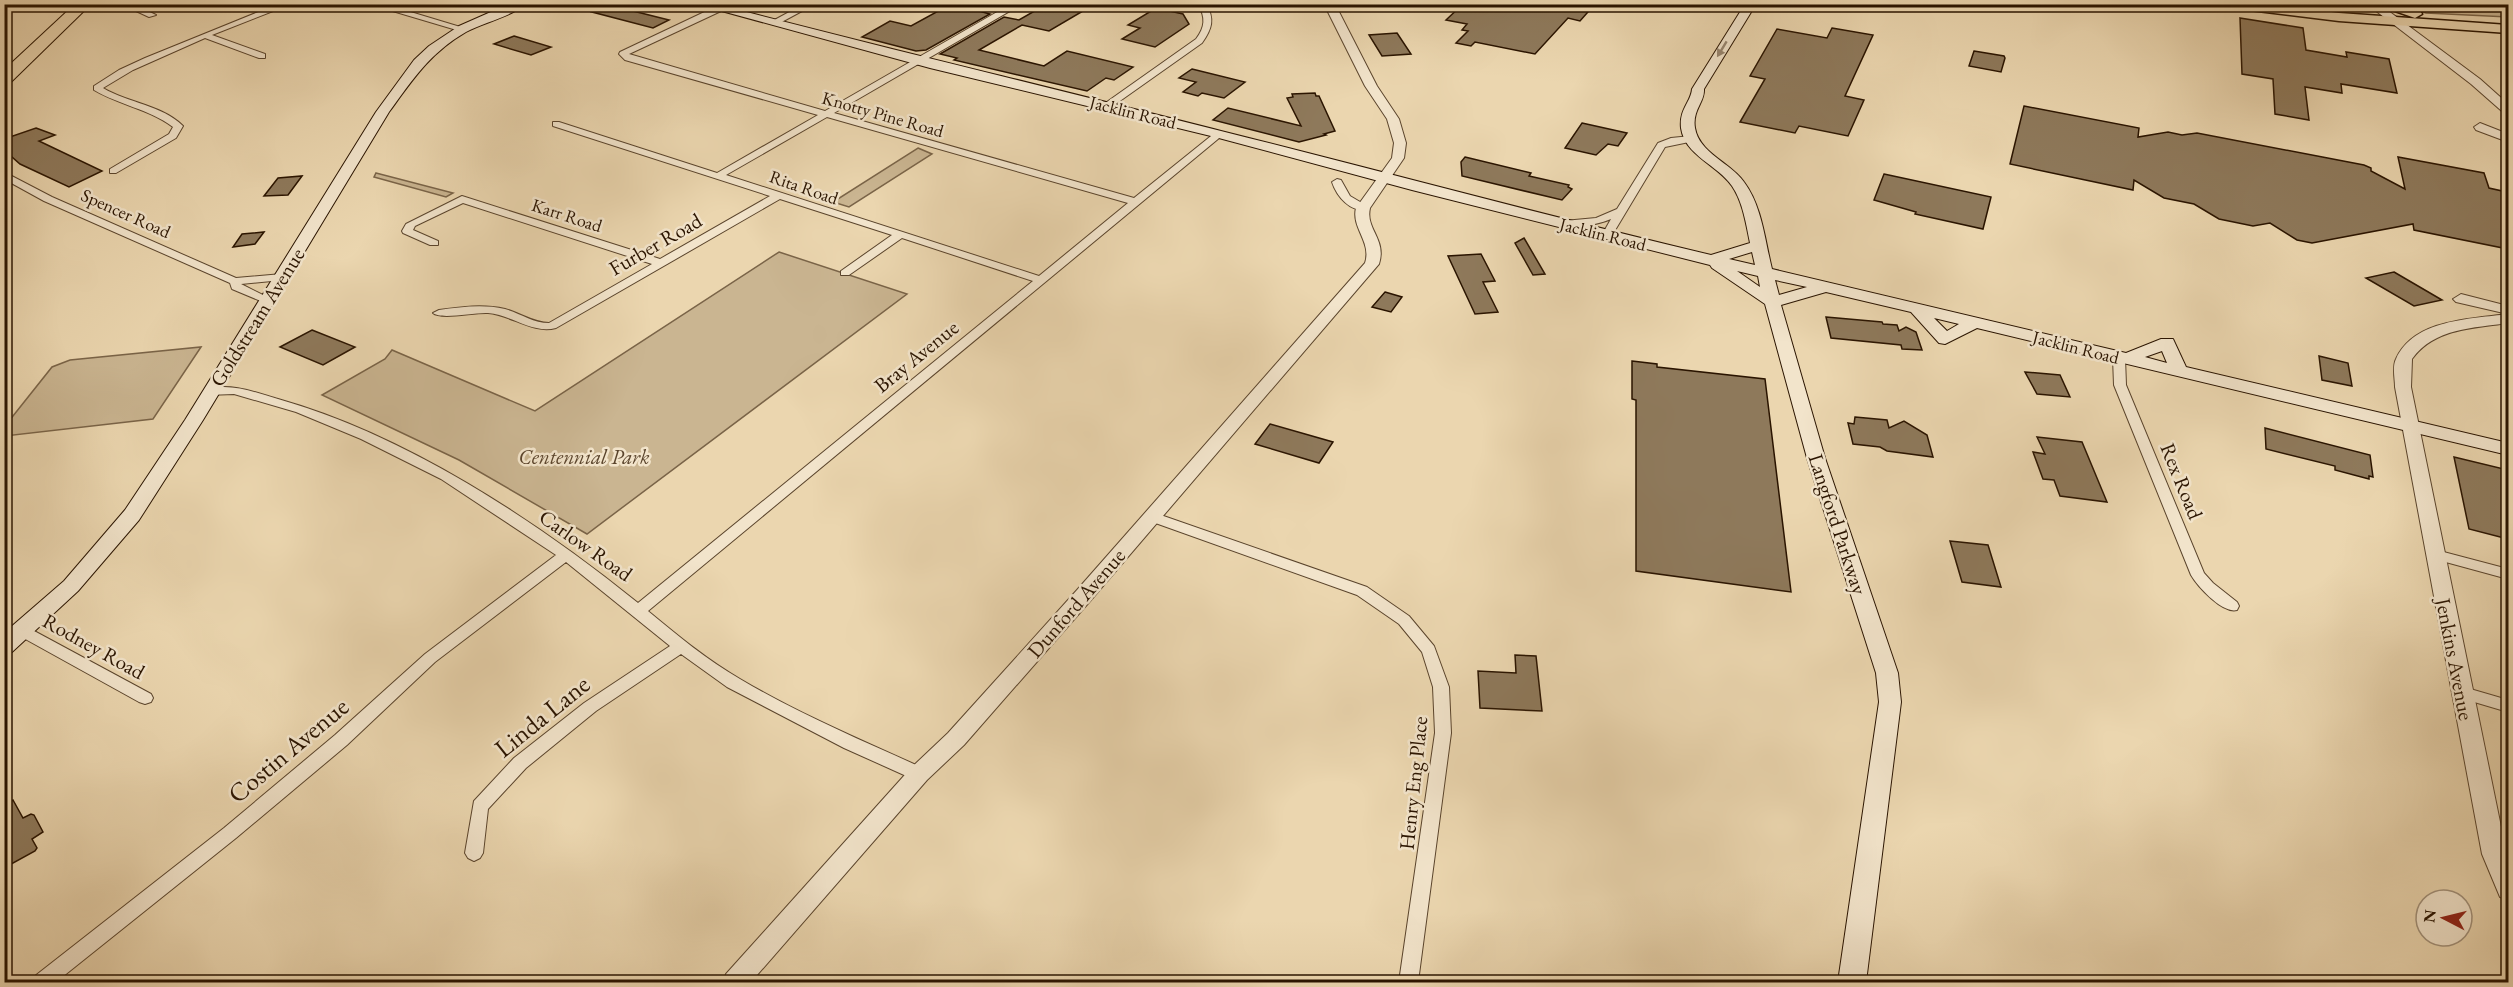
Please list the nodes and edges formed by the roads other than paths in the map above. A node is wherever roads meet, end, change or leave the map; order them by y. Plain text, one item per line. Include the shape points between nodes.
1 (66, 4) edge
2 (84, 4) edge
3 (125, 4) edge
4 (287, 4) edge
5 (373, 4) edge
6 (520, 4) edge
7 (701, 4) edge
8 (811, 4) edge
9 (1018, 4) edge
10 (1202, 4) edge
11 (1329, 4) edge
12 (1751, 4) edge
13 (1766, 4) edge
14 (2233, 4) edge
15 (2274, 4) edge
16 (2355, 4) edge
17 (2372, 4) edge
18 (718, 9) junction
19 (2334, 14) junction
20 (2386, 14) edge
21 (152, 15) dead end
22 (773, 22) junction
23 (2437, 23) junction
24 (2508, 23) edge
25 (463, 29) junction
26 (2508, 29) edge
27 (205, 35) junction
28 (2415, 38) junction
29 (262, 57) dead end
30 (4, 61) edge
31 (919, 61) junction
32 (4, 79) edge
33 (1698, 95) junction
34 (1107, 106) junction
35 (2508, 110) edge
36 (824, 114) junction
37 (2508, 116) edge
38 (556, 124) dead end
39 (1219, 134) junction
40 (2508, 138) edge
41 (1691, 139) junction
42 (112, 171) dead end
43 (4, 175) edge
44 (720, 175) junction
45 (1384, 178) junction
46 (1337, 182) dead end
47 (778, 196) junction
48 (1136, 202) junction
49 (1363, 208) junction
50 (1619, 212) junction
51 (1564, 224) junction
52 (1607, 235) junction
53 (898, 236) junction
54 (434, 243) dead end
55 (1759, 245) junction
56 (1711, 260) junction
57 (661, 263) junction
58 (845, 273) dead end
59 (1765, 273) junction
60 (282, 278) junction
61 (1042, 280) junction
62 (235, 281) junction
63 (1824, 287) junction
64 (2462, 298) dead end
65 (267, 300) junction
66 (1772, 302) junction
67 (2508, 309) edge
68 (439, 313) dead end
69 (2508, 319) edge
70 (2121, 358) junction
71 (2179, 371) junction
72 (211, 392) junction
73 (2411, 425) junction
74 (2508, 449) edge
75 (1152, 517) junction
76 (566, 555) junction
77 (2436, 555) junction
78 (2508, 574) edge
79 (2232, 606) dead end
80 (639, 610) junction
81 (23, 631) junction
82 (4, 646) edge
83 (681, 646) junction
84 (2460, 692) junction
85 (145, 698) dead end
86 (2508, 706) edge
87 (918, 774) junction
88 (474, 853) dead end
89 (2501, 857) edge
90 (2508, 890) edge
91 (42, 982) edge
92 (735, 982) edge
93 (1409, 982) edge
94 (1852, 982) edge

1 - 30 highway
2 - 32 highway
3 - 21 street
4 - 27 street
5 - 25 street
6 - 25 main road, Goldstream Avenue
7 - 18 main road, Jacklin Road
8 - 22 street
9 - 31 street
10 - 34 street via 1209,14 1208,29 1199,41
11 - 45 street via 1396,125 1398,158
12 -> 33 main road via 1702,81
13 - 33 main road via 1713,83
14 - 19 main road
15 - 19 main road
16 - 19 main road
17 - 20 street
18 - 22 main road, Jacklin Road
18 - 36 street, Knotty Pine Road via 623,54
19 - 20 main road
19 - 28 main road
20 - 23 main road
20 - 23 main road
20 - 28 street
22 - 31 main road, Jacklin Road
23 - 24 main road
23 - 26 main road
23 - 28 main road
25 - 60 main road, Goldstream Avenue via 433,49 406,79
27 - 29 street
27 - 42 street via 113,76 97,88 159,113 178,126 173,136
28 - 35 street
31 - 34 main road, Jacklin Road
31 - 36 street
33 - 41 main road via 1687,119
34 - 39 main road, Jacklin Road
36 - 44 street
36 - 48 street, Knotty Pine Road
37 - 40 street via 2480,127
38 - 44 street, Rita Road
39 - 45 main road, Jacklin Road
39 - 48 street, Bray Avenue
41 - 50 street via 1661,145
41 - 55 main road, Langford Parkway via 1744,192
43 - 62 street, Spencer Road via 48,199
44 - 47 street, Rita Road
45 - 49 street
45 - 51 main road, Jacklin Road
46 - 49 street via 1345,200
47 - 53 street, Rita Road
47 - 57 street, Furber Road
48 - 61 street, Bray Avenue
49 - 75 street, Dunford Avenue via 1362,221 1376,250 1366,272
50 - 51 street via 1598,221
50 - 52 street
51 - 52 main road, Jacklin Road
52 - 56 main road, Jacklin Road
53 - 58 street
53 - 61 street, Rita Road
54 - 57 street, Karr Road via 407,231 411,224 462,199
55 - 56 main road
55 - 59 main road, Langford Parkway
56 - 59 main road, Jacklin Road
56 - 66 main road
57 - 68 street, Furber Road via 552,326 541,328 501,312
59 - 63 main road, Jacklin Road
59 - 66 main road, Langford Parkway
60 - 62 street, Spencer Road
60 - 65 main road, Goldstream Avenue
61 - 80 street, Bray Avenue
62 - 65 street, Spencer Road via 236,287
63 - 66 main road
63 - 70 main road, Jacklin Road via 1917,309 1945,339 1973,323
64 - 67 street
65 - 72 main road, Goldstream Avenue
66 - 94 main road, Langford Parkway via 1816,458 1887,673 1890,702
69 - 73 street, Jenkins Avenue via 2446,329 2417,344 2403,361 2403,387
70 - 71 main road, Jacklin Road
70 - 71 main road via 2167,343
70 - 79 street, Rex Road via 2120,385 2198,575
71 - 73 main road, Jacklin Road
72 - 76 street, Carlow Road via 234,390 282,402 366,436 446,476
72 - 81 main road, Goldstream Avenue via 132,516 71,586
73 - 74 main road, Jacklin Road
73 - 77 street, Jenkins Avenue
75 - 87 street, Dunford Avenue via 956,739
75 - 93 street, Henry Eng Place via 1362,591 1404,620 1429,650 1441,687 1443,733
76 - 80 street, Carlow Road
76 - 91 street, Costin Avenue via 430,658 357,726 238,826
77 - 78 street
77 - 84 street, Jenkins Avenue
80 - 83 street, Carlow Road
81 - 82 main road, Goldstream Avenue
81 - 85 street, Rodney Road
83 - 87 street, Carlow Road via 733,683
83 - 88 street, Linda Lane via 590,707 520,763 480,806
84 - 86 street
84 - 89 street, Jenkins Avenue
87 - 92 street, Dunford Avenue
89 - 90 street, Jenkins Avenue

